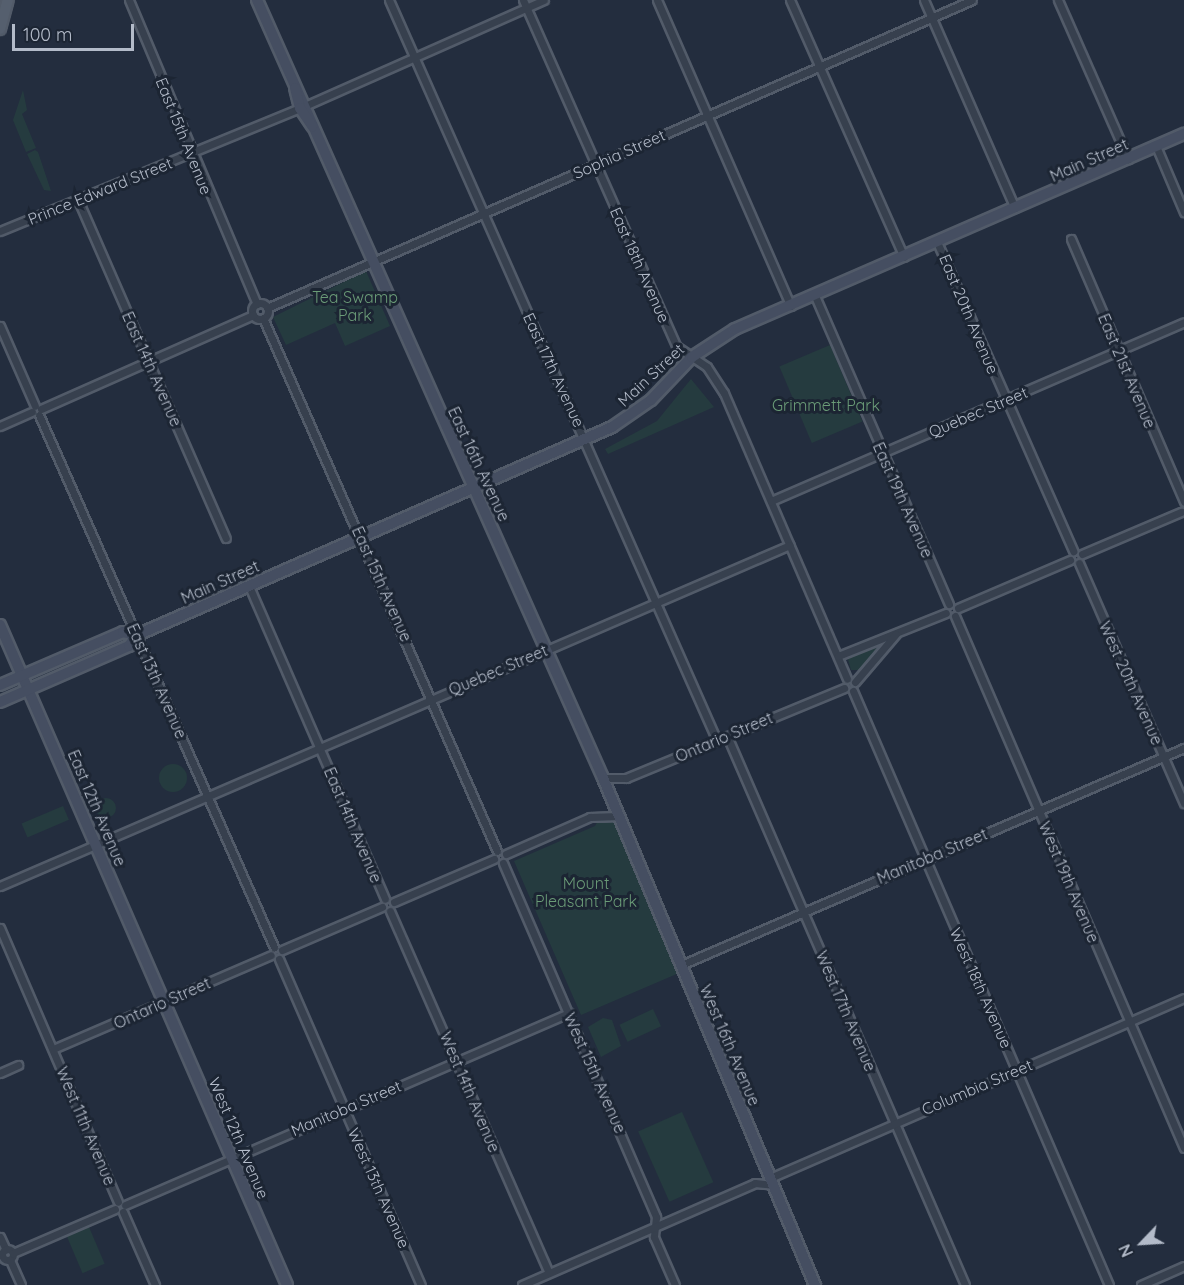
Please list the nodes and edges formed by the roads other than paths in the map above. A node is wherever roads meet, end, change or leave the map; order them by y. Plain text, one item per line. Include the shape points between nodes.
1 (8, 0) edge
2 (129, 0) edge
3 (257, 0) edge
4 (389, 0) edge
5 (523, 0) edge
6 (544, 0) edge
7 (657, 0) edge
8 (790, 0) edge
9 (924, 0) edge
10 (972, 0) edge
11 (1058, 0) edge
12 (527, 8) junction
13 (932, 18) junction
14 (0, 28) edge
15 (414, 57) junction
16 (819, 67) junction
17 (303, 106) junction
18 (708, 115) junction
19 (1184, 134) edge
20 (1156, 146) junction
21 (191, 155) junction
22 (1128, 159) junction
23 (595, 165) junction
24 (78, 200) junction
25 (1015, 208) junction
26 (1184, 212) edge
27 (484, 214) junction
28 (0, 231) edge
29 (1071, 238) dead end
30 (937, 242) junction
31 (904, 257) junction
32 (372, 263) junction
33 (815, 296) junction
34 (257, 304) junction
35 (791, 306) junction
36 (267, 308) junction
37 (253, 315) junction
38 (263, 318) junction
39 (1184, 322) edge
40 (0, 327) edge
41 (1118, 350) junction
42 (692, 357) junction
43 (148, 360) junction
44 (1006, 400) junction
45 (37, 411) junction
46 (0, 426) edge
47 (586, 440) junction
48 (883, 453) junction
49 (474, 487) junction
50 (771, 501) junction
51 (1184, 503) edge
52 (1182, 514) edge
53 (361, 536) junction
54 (226, 538) dead end
55 (790, 545) junction
56 (1073, 551) junction
57 (1082, 554) junction
58 (1070, 560) junction
59 (1079, 563) junction
60 (249, 586) junction
61 (657, 602) junction
62 (949, 604) junction
63 (958, 608) junction
64 (946, 613) junction
65 (955, 616) junction
66 (0, 626) edge
67 (896, 634) junction
68 (137, 635) junction
69 (546, 649) junction
70 (838, 656) junction
71 (23, 675) junction
72 (848, 679) junction
73 (855, 682) junction
74 (0, 684) edge
75 (844, 688) junction
76 (29, 689) junction
77 (853, 691) junction
78 (431, 699) junction
79 (0, 702) edge
80 (727, 736) junction
81 (717, 741) junction
82 (320, 748) junction
83 (1184, 748) edge
84 (1164, 756) junction
85 (603, 778) junction
86 (208, 797) junction
87 (1184, 803) edge
88 (1038, 810) junction
89 (619, 816) junction
90 (96, 844) junction
91 (497, 851) junction
92 (506, 854) junction
93 (494, 859) junction
94 (925, 860) junction
95 (503, 863) junction
96 (0, 886) edge
97 (385, 899) junction
98 (394, 902) junction
99 (382, 907) junction
100 (390, 911) junction
101 (802, 912) junction
102 (0, 928) edge
103 (274, 947) junction
104 (282, 950) junction
105 (271, 955) junction
106 (279, 959) junction
107 (681, 965) junction
108 (1184, 998) edge
109 (164, 1003) junction
110 (569, 1013) junction
111 (1129, 1022) junction
112 (53, 1049) junction
113 (456, 1061) junction
114 (18, 1065) dead end
115 (1017, 1069) junction
116 (0, 1073) edge
117 (344, 1109) junction
118 (894, 1123) junction
119 (1184, 1148) edge
120 (232, 1158) junction
121 (770, 1177) junction
122 (758, 1182) junction
123 (120, 1207) junction
124 (656, 1227) junction
125 (0, 1237) edge
126 (6, 1256) edge
127 (1184, 1266) edge
128 (549, 1273) junction
129 (537, 1282) edge
130 (21, 1285) edge
131 (155, 1285) edge
132 (287, 1285) edge
133 (421, 1285) edge
134 (522, 1285) edge
135 (675, 1285) edge
136 (815, 1285) edge
137 (965, 1285) edge
138 (1109, 1285) edge
139 (1141, 1285) edge

1 - 14 main road
2 - 21 street, East 15th Avenue
3 - 17 street, East 16th Avenue
4 - 15 street, East 17th Avenue
5 - 12 street, East 18th Avenue
6 - 12 street, Prince Edward Street
7 - 18 street
8 - 16 street
9 - 13 street
10 - 13 street, Sophia Street
11 - 22 street
12 - 15 street, Prince Edward Street
12 - 23 street, East 18th Avenue
13 - 16 street, Sophia Street
13 - 25 street
15 - 17 street, Prince Edward Street
15 - 27 street, East 17th Avenue
16 - 18 street, Sophia Street
16 - 31 street
17 - 21 street, Prince Edward Street
17 - 32 street, East 16th Avenue
18 - 23 street, Sophia Street
18 - 35 street
19 - 20 street, Main Street
20 - 22 street, Main Street
20 - 26 street
21 - 24 street, Prince Edward Street
21 - 34 street, East 15th Avenue
22 - 25 street, Main Street
23 - 27 street, Sophia Street
23 - 42 street, East 18th Avenue via 676,346
24 - 28 street, Prince Edward Street
24 - 43 street, East 14th Avenue
25 - 30 street, Main Street
27 - 32 street, Sophia Street
27 - 47 street, East 17th Avenue
29 - 41 street, East 21st Avenue
30 - 31 street, Main Street
30 - 44 street, East 20th Avenue
31 - 33 street, Main Street
32 - 36 street, Sophia Street
32 - 49 street, East 16th Avenue
33 - 35 street, Main Street
33 - 48 street, East 19th Avenue
34 - 36 street
34 - 37 street
35 - 42 street, Main Street via 723,335
36 - 38 street
37 - 38 street
37 - 43 street
38 - 53 street, East 15th Avenue
39 - 41 street, Quebec Street
40 - 45 street, East 13th Avenue
41 - 44 street, Quebec Street
41 - 51 street, East 21st Avenue
42 - 47 street, Main Street via 635,413
42 - 50 street, East 18th Avenue via 707,367 724,393
43 - 45 street
43 - 54 street, East 14th Avenue
44 - 48 street, Quebec Street
44 - 56 street, East 20th Avenue
45 - 46 street
45 - 68 street, East 13th Avenue
47 - 49 street, Main Street
47 - 61 street, East 17th Avenue
48 - 50 street, Quebec Street
48 - 62 street, East 19th Avenue
49 - 53 street, Main Street
49 - 69 street, East 16th Avenue
50 - 55 street, East 18th Avenue
51 - 52 street
52 - 57 street
53 - 60 street, Main Street
53 - 78 street, East 15th Avenue
55 - 61 street, Quebec Street
55 - 70 street, East 18th Avenue
56 - 57 street
56 - 58 street
57 - 59 street
58 - 59 street
58 - 63 street
59 - 84 street, West 20th Avenue
60 - 68 street, Main Street
60 - 82 street, East 14th Avenue
61 - 69 street, Quebec Street
61 - 81 street, East 17th Avenue
62 - 63 street
62 - 64 street
63 - 65 street
64 - 65 street
64 - 67 street
65 - 88 street, West 19th Avenue
66 - 71 street, East 12th Avenue
67 - 70 street
67 - 73 street
68 - 71 street, Main Street via 123,632
68 - 76 street, Main Street via 129,646
68 - 86 street, East 13th Avenue
69 - 78 street, Quebec Street
69 - 85 street, East 16th Avenue
70 - 72 street, East 18th Avenue
71 - 74 street, Main Street
71 - 76 street, East 12th Avenue
72 - 73 street
72 - 75 street
73 - 77 street
75 - 77 street
75 - 80 street, Ontario Street
76 - 79 street, Main Street
76 - 90 street, East 12th Avenue
77 - 94 street, West 18th Avenue
78 - 82 street, Quebec Street
78 - 91 street, East 15th Avenue
80 - 81 street, Ontario Street
80 - 101 street, West 17th Avenue
81 - 85 street, Ontario Street via 626,778
82 - 86 street, Quebec Street
82 - 97 street, East 14th Avenue
83 - 84 street, Manitoba Street
84 - 87 street, West 20th Avenue
84 - 88 street, Manitoba Street
85 - 89 street, East 16th Avenue
86 - 90 street, Quebec Street
86 - 103 street, East 13th Avenue
88 - 94 street, Manitoba Street
88 - 111 street, West 19th Avenue
89 - 92 street via 590,817
89 - 107 street, West 16th Avenue
90 - 96 street
90 - 109 street, East 12th Avenue
91 - 92 street
91 - 93 street
92 - 95 street
93 - 95 street
93 - 98 street
94 - 101 street, Manitoba Street
94 - 115 street, West 18th Avenue
95 - 110 street, West 15th Avenue
97 - 98 street
97 - 99 street
98 - 100 street
99 - 100 street
99 - 104 street
100 - 113 street, West 14th Avenue
101 - 107 street, Manitoba Street
101 - 118 street, West 17th Avenue
102 - 112 street, West 11th Avenue
103 - 104 street
103 - 105 street
104 - 106 street
105 - 106 street
105 - 109 street, Ontario Street
106 - 117 street, West 13th Avenue
107 - 121 street, West 16th Avenue
108 - 111 street, Columbia Street
109 - 112 street, Ontario Street
109 - 120 street, West 12th Avenue
110 - 113 street, Manitoba Street
110 - 124 street, West 15th Avenue
111 - 115 street, Columbia Street
111 - 119 street, West 19th Avenue
112 - 123 street, West 11th Avenue
113 - 117 street, Manitoba Street
113 - 128 street, West 14th Avenue
114 - 116 street
115 - 118 street, Columbia Street
115 - 138 street, West 18th Avenue
117 - 120 street, Manitoba Street
117 - 133 street, West 13th Avenue
118 - 121 street, Columbia Street
118 - 137 street, West 17th Avenue
120 - 123 street, Manitoba Street
120 - 132 street, West 12th Avenue
121 - 122 street
121 - 122 street
121 - 136 street, West 16th Avenue
122 - 124 street
123 - 126 street, Manitoba Street
123 - 131 street, West 11th Avenue
124 - 128 street
124 - 135 street, West 15th Avenue via 654,1237
125 - 126 street
126 - 130 street
127 - 139 street
128 - 129 street
129 - 134 street

